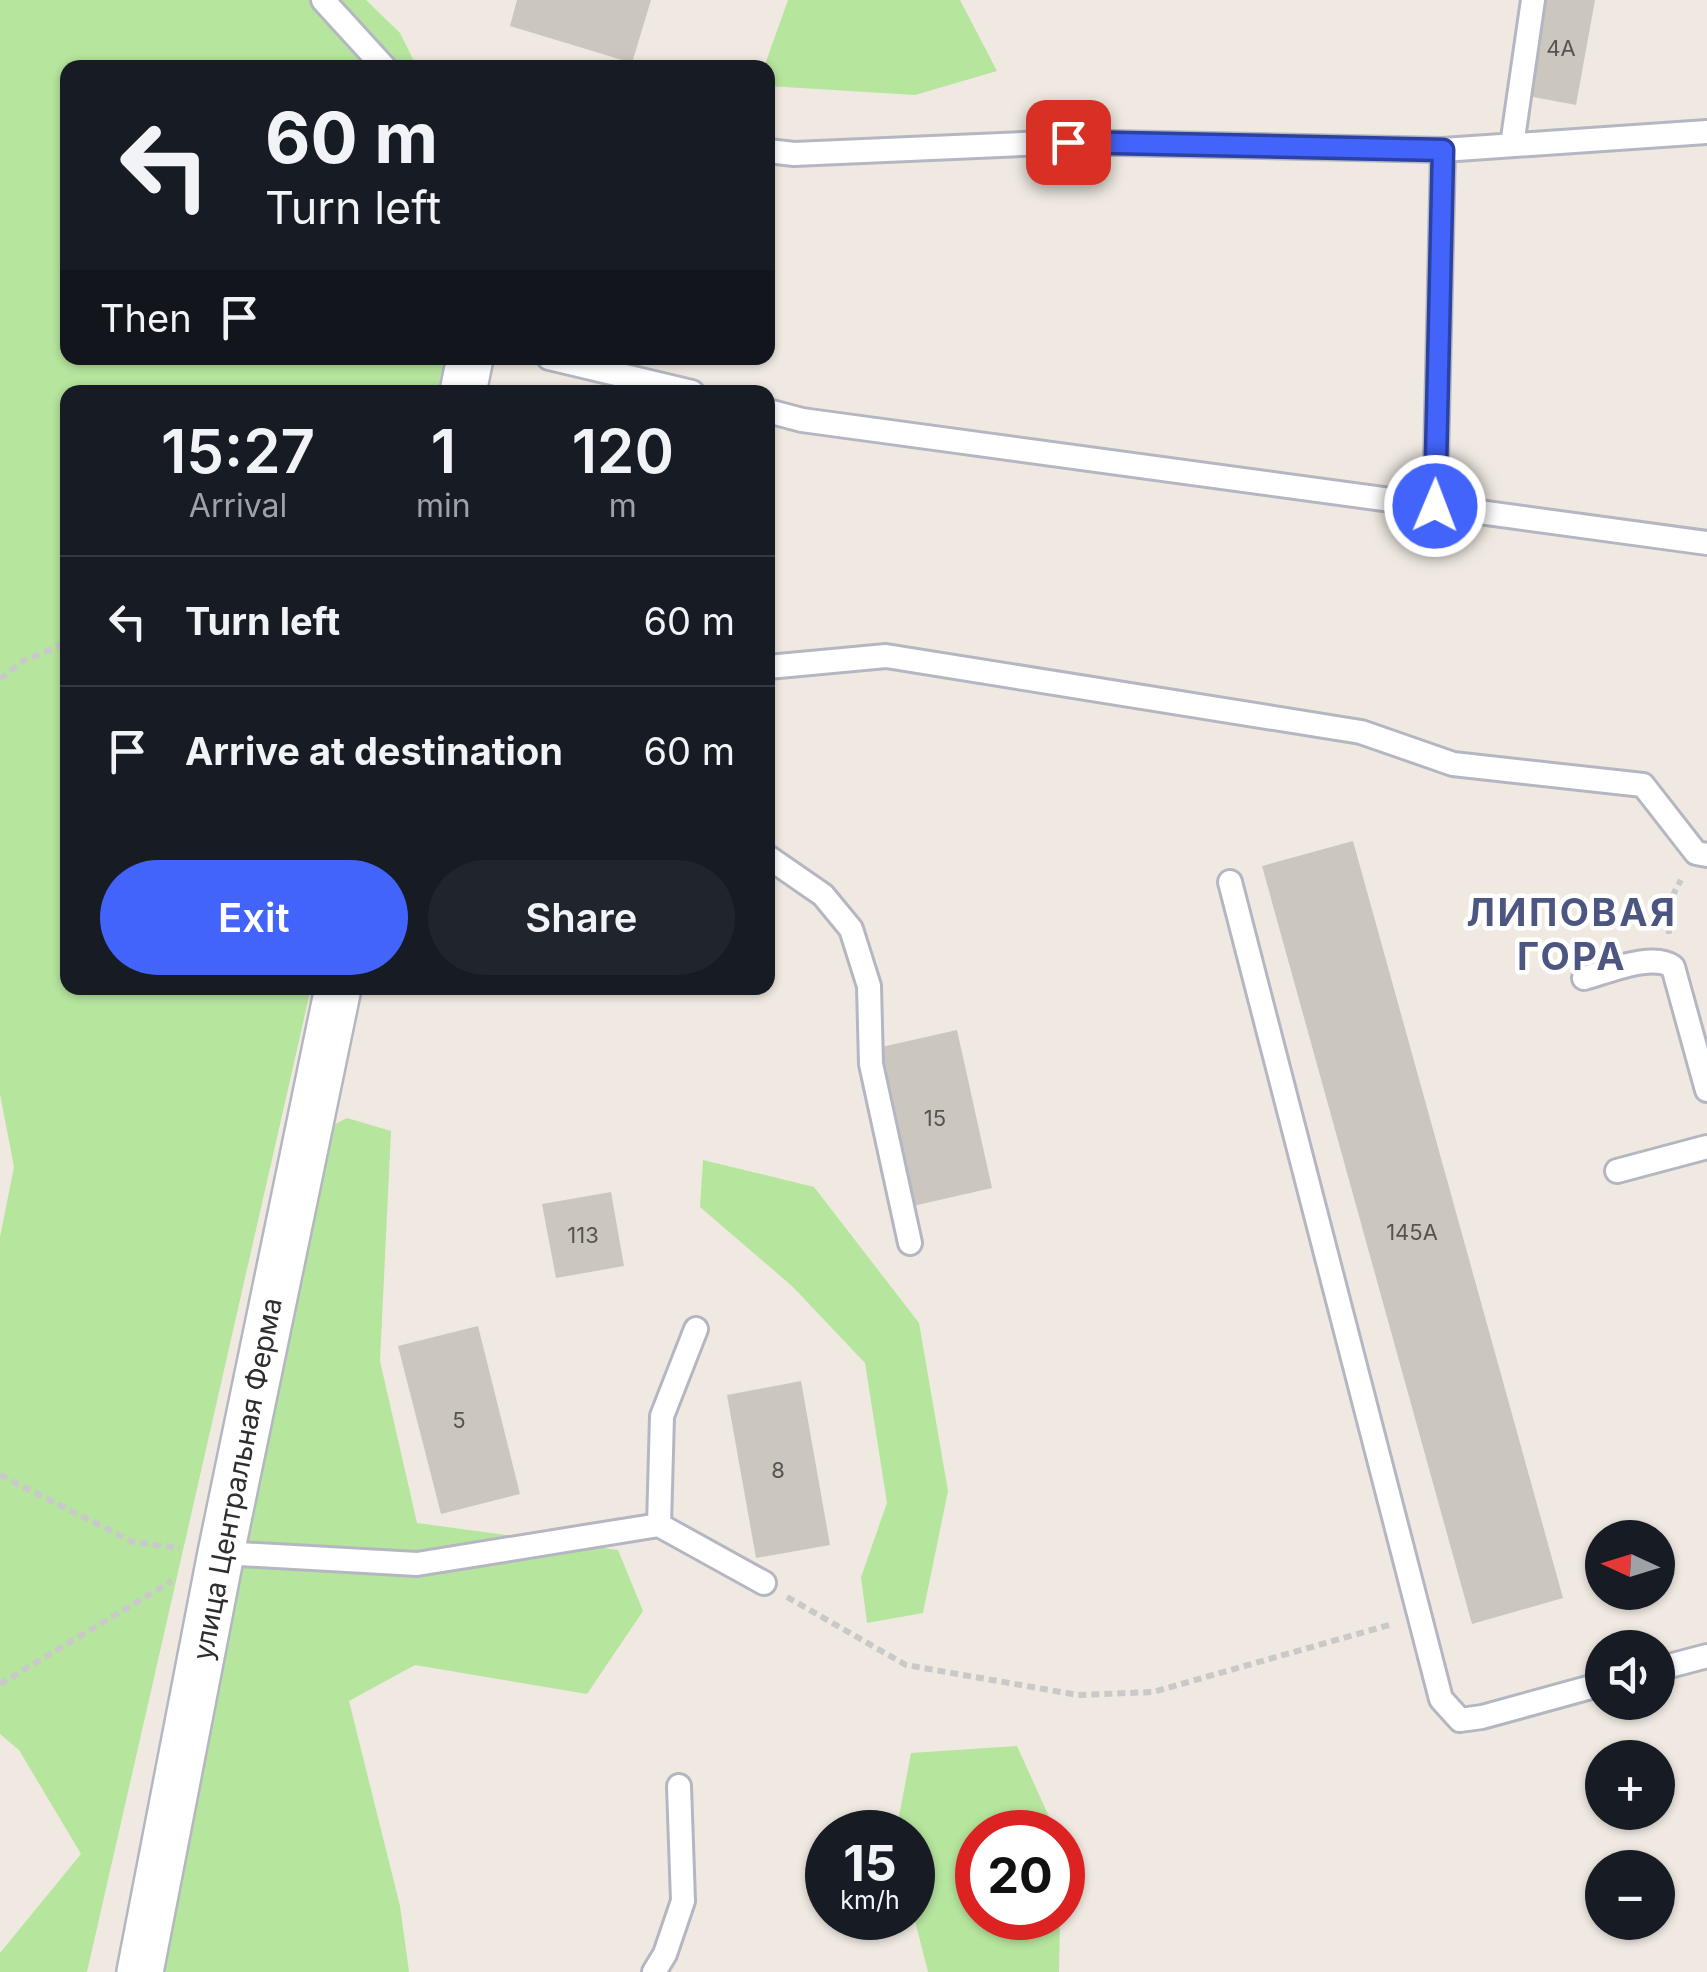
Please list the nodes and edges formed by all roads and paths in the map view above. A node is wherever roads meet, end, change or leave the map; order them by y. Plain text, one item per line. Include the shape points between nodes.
1 (323, 0) edge
2 (1533, 0) edge
3 (379, 60) edge
4 (1707, 132) edge
5 (1512, 146) junction
6 (1443, 150) junction
7 (775, 152) edge
8 (579, 365) edge
9 (663, 385) edge
10 (775, 413) edge
11 (1435, 506) junction
12 (1707, 544) edge
13 (60, 646) edge
14 (775, 667) edge
15 (0, 679) edge
16 (1707, 855) edge
17 (775, 862) edge
18 (1230, 882) dead end
19 (1667, 906) dead end
20 (1669, 931) dead end
21 (1584, 978) dead end
22 (337, 995) edge
23 (1707, 1090) edge
24 (1707, 1147) edge
25 (1618, 1171) dead end
26 (910, 1243) dead end
27 (696, 1329) dead end
28 (0, 1475) edge
29 (659, 1525) junction
30 (220, 1553) junction
31 (764, 1584) joint
32 (1420, 1616) junction
33 (1707, 1656) edge
34 (1675, 1664) edge
35 (0, 1684) edge
36 (1585, 1689) edge
37 (679, 1786) dead end
38 (140, 1972) edge
39 (654, 1972) edge

1 - 3 lane
2 - 5 lane
4 - 5 lane
5 - 6 lane
6 - 7 lane via 1068,142
6 - 11 lane
8 - 9 lane
10 - 11 lane
11 - 12 lane
13 - 15 path
14 - 16 lane via 886,656 1362,732 1453,764 1643,785 1696,853
17 - 26 lane via 822,895 851,929 869,986 872,1064
18 - 32 lane
19 - 20 path
21 - 23 lane via 1647,961 1673,967
22 - 30 street, улица Центральная Ферма
24 - 25 lane
27 - 29 lane via 662,1416
28 - 30 path via 133,1542
29 - 30 lane via 418,1564
29 - 31 lane
30 - 35 path
30 - 38 street, улица Центральная Ферма
31 - 32 path via 906,1665 1078,1695 1153,1692
32 - 36 lane via 1441,1698 1460,1720
33 - 34 lane
37 - 39 lane via 683,1901

